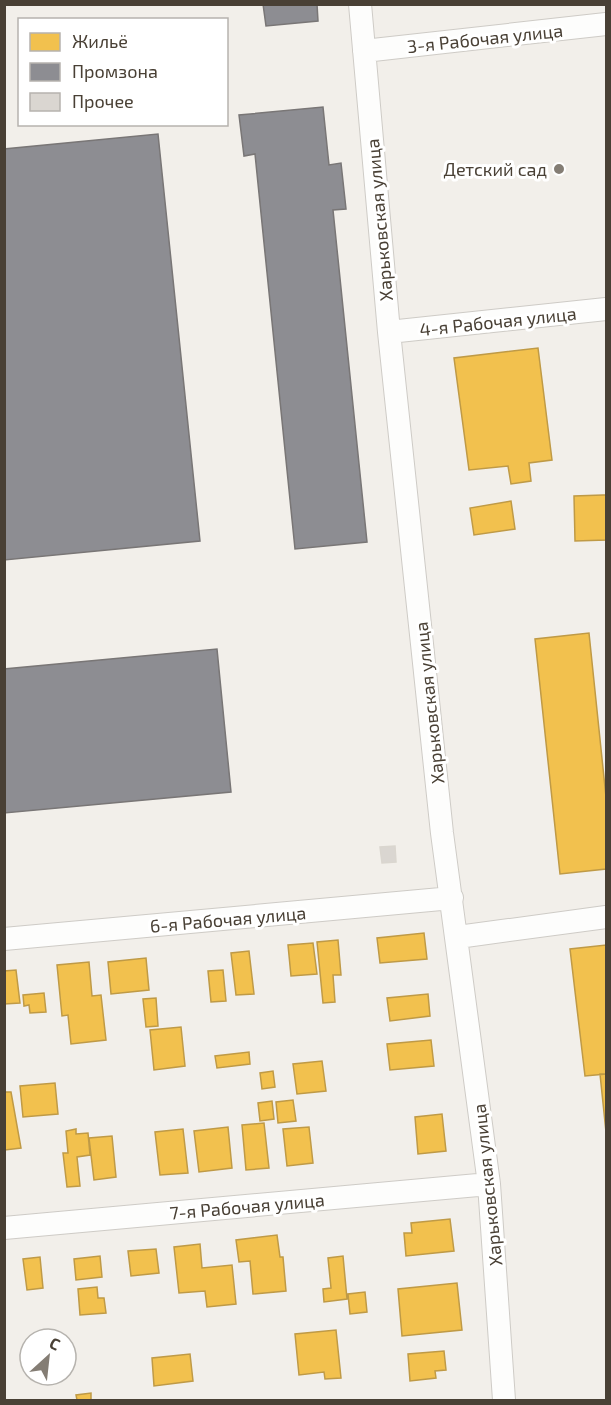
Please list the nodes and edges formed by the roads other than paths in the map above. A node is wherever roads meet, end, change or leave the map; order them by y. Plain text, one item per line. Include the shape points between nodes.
1 (360, 4) edge
2 (606, 24) edge
3 (364, 51) junction
4 (606, 309) edge
5 (389, 332) junction
6 (452, 898) junction
7 (606, 917) edge
8 (458, 937) junction
9 (4, 939) edge
10 (489, 1184) junction
11 (4, 1228) edge
12 (504, 1401) edge

1 - 3 street, Харьковская улица
2 - 3 street, 3-я Рабочая улица
3 - 5 street, Харьковская улица
4 - 5 street, 4-я Рабочая улица
5 - 6 street, Харьковская улица
6 - 8 street, Харьковская улица
6 - 9 street, 6-я Рабочая улица
7 - 8 street
8 - 10 street, Харьковская улица
10 - 11 street, 7-я Рабочая улица
10 - 12 street, Харьковская улица

